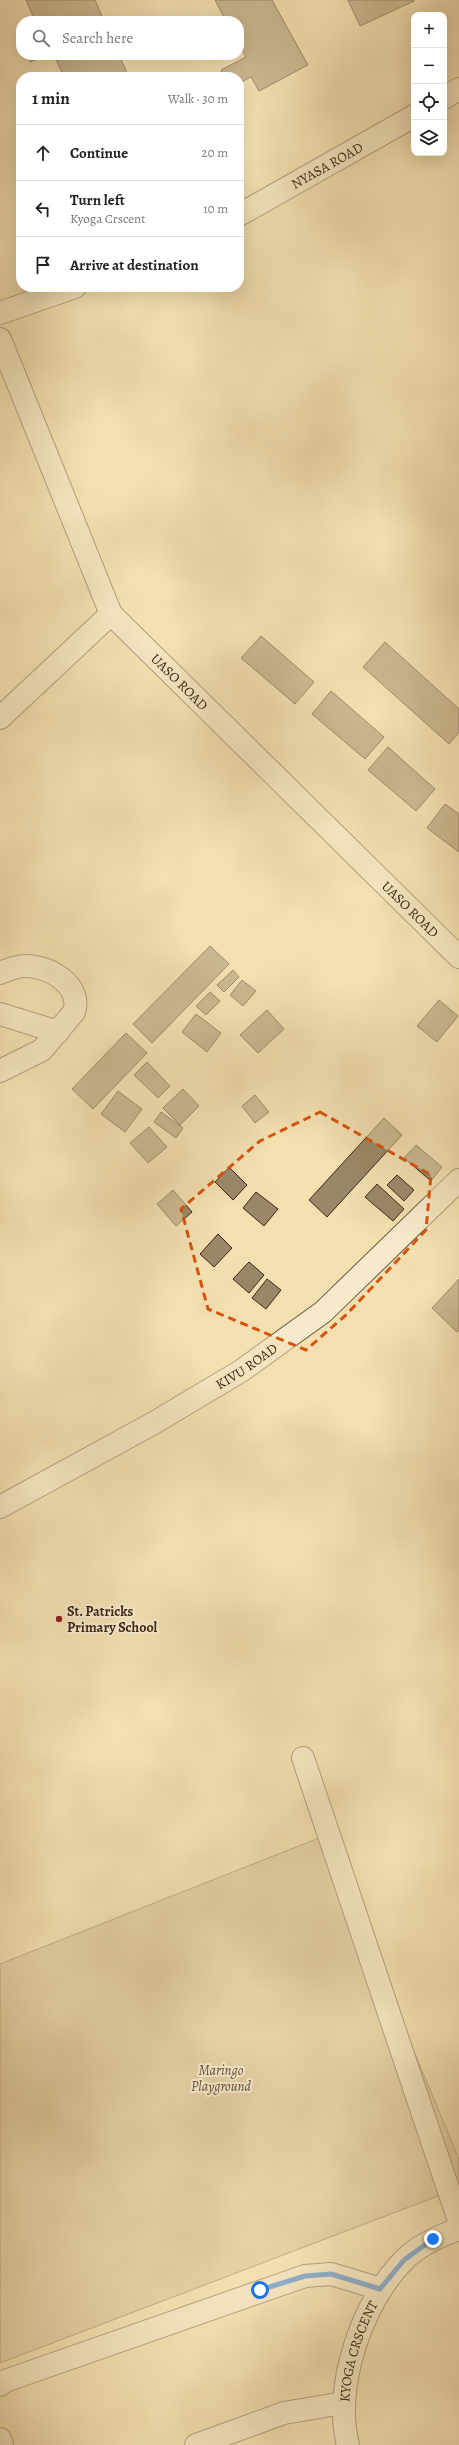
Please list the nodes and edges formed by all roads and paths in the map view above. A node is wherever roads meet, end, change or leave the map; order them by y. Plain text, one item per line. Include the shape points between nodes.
1 (459, 89) edge
2 (447, 96) edge
3 (411, 118) edge
4 (244, 212) edge
5 (61, 292) edge
6 (0, 313) edge
7 (0, 339) edge
8 (111, 614) junction
9 (0, 718) edge
10 (459, 957) edge
11 (0, 973) edge
12 (0, 1014) edge
13 (58, 1032) junction
14 (0, 1071) edge
15 (459, 1180) edge
16 (0, 1507) edge
17 (303, 1758) dead end
18 (459, 2221) edge
19 (459, 2229) edge
20 (380, 2289) junction
21 (0, 2385) edge
22 (343, 2403) junction
23 (0, 2439) edge
24 (2, 2445) edge
25 (196, 2445) edge
26 (348, 2445) edge

1 - 2 street
3 - 4 street, NYASA ROAD
5 - 6 street
7 - 8 street, UASO ROAD
8 - 9 street
8 - 10 street, UASO ROAD
11 - 13 street via 24,966 43,968 67,983 76,999 76,1007
12 - 13 street
13 - 14 street via 42,1050
15 - 16 street, KIVU ROAD via 322,1312 242,1371 152,1424
17 - 18 street
19 - 20 street, KYOGA CRSCENT via 433,2239 404,2260
20 - 21 street via 331,2274 305,2276 20,2375
20 - 22 street, KYOGA CRSCENT via 362,2324
22 - 25 street via 284,2413
22 - 26 street, KYOGA CRSCENT via 344,2430
23 - 24 street

